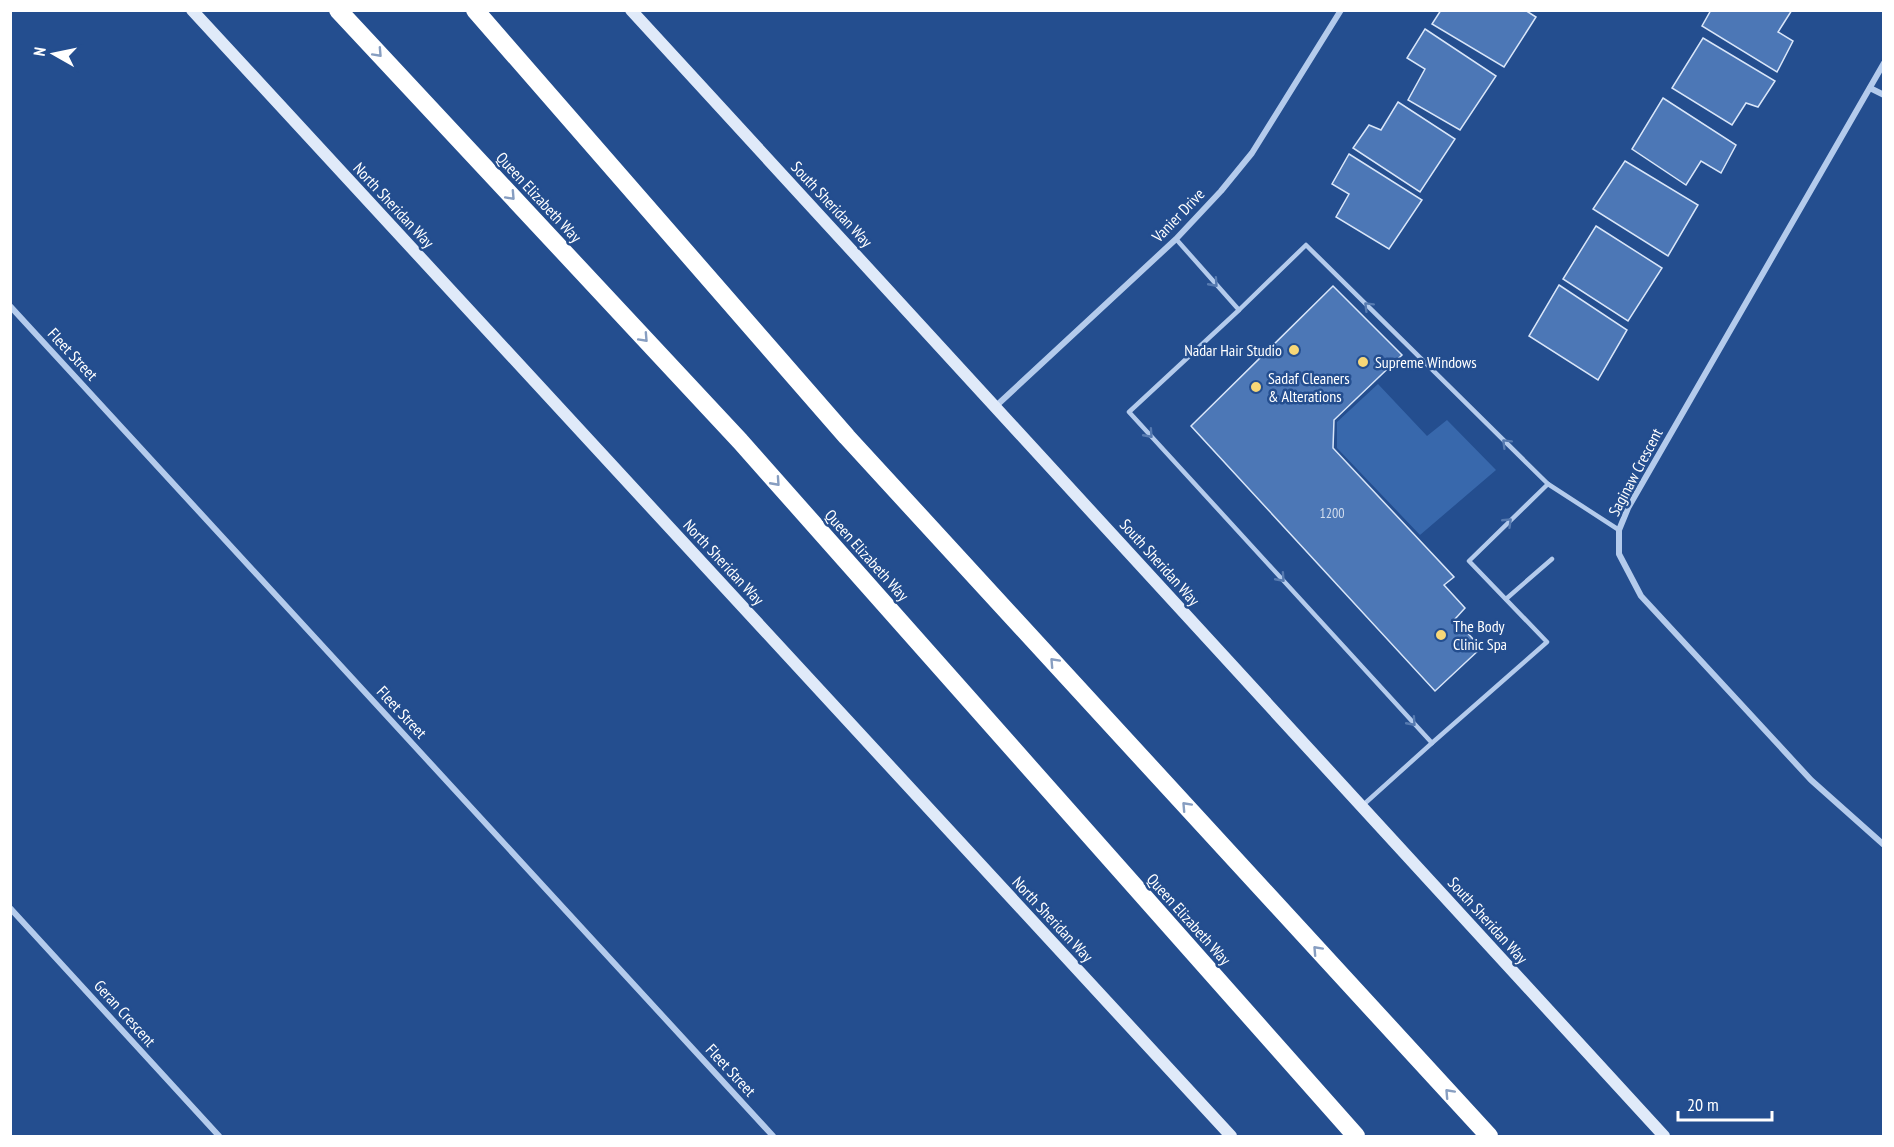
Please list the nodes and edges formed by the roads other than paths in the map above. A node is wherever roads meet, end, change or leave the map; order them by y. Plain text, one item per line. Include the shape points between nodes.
1 (192, 10) edge
2 (338, 10) edge
3 (475, 10) edge
4 (631, 10) edge
5 (1341, 10) edge
6 (1884, 63) edge
7 (1870, 88) junction
8 (1884, 95) edge
9 (1176, 239) junction
10 (10, 306) edge
11 (1239, 310) junction
12 (996, 406) junction
13 (1548, 484) junction
14 (1619, 530) junction
15 (1552, 560) dead end
16 (1506, 599) junction
17 (1432, 743) junction
18 (1362, 806) junction
19 (1884, 845) edge
20 (10, 908) edge
21 (219, 1137) edge
22 (773, 1137) edge
23 (1231, 1137) edge
24 (1356, 1137) edge
25 (1489, 1137) edge
26 (1664, 1137) edge

1 - 23 street, North Sheridan Way
2 -> 24 highway, Queen Elizabeth Way via 740,441
25 -> 3 highway via 847,437
4 - 12 street, South Sheridan Way
5 - 9 street, Vanier Drive via 1252,153
6 - 7 street, Saginaw Crescent
7 - 8 street
7 - 14 street, Saginaw Crescent via 1634,497
9 -> 11 lane
9 - 12 street, Vanier Drive
10 - 22 street, Fleet Street
13 -> 11 lane via 1306,245
11 -> 17 lane via 1129,412
12 - 18 street, South Sheridan Way
13 - 14 lane
16 -> 13 lane via 1469,561
14 - 19 street, Saginaw Crescent via 1619,554 1641,596 1811,780
15 - 16 lane
16 - 17 lane via 1547,642
17 - 18 lane
18 - 26 street, South Sheridan Way
20 - 21 street, Geran Crescent

